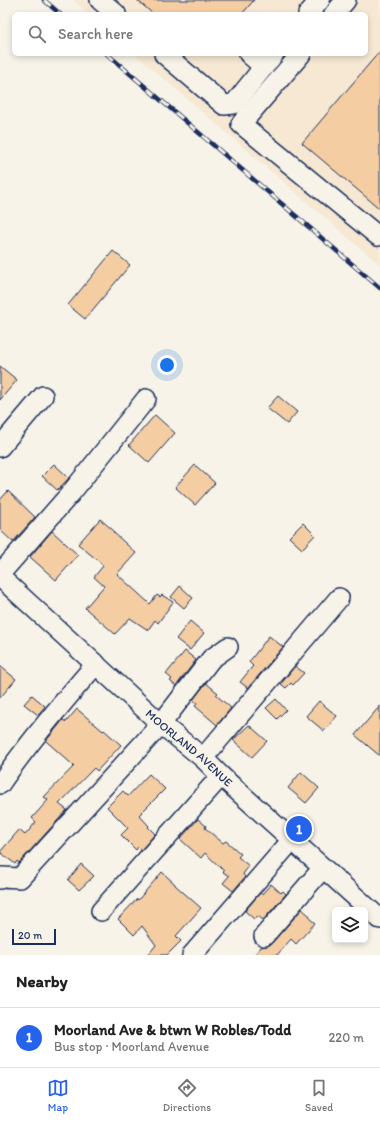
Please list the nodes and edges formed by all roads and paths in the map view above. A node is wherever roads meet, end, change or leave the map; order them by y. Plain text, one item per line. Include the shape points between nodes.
1 (100, 0) edge
2 (320, 0) edge
3 (346, 0) edge
4 (114, 12) edge
5 (310, 12) edge
6 (336, 12) edge
7 (166, 56) edge
8 (256, 56) edge
9 (299, 56) edge
10 (269, 60) edge
11 (380, 235) edge
12 (43, 396) dead end
13 (146, 399) dead end
14 (0, 447) edge
15 (0, 575) edge
16 (339, 598) dead end
17 (228, 648) dead end
18 (96, 664) junction
19 (161, 724) junction
20 (203, 758) junction
21 (221, 776) junction
22 (0, 784) edge
23 (292, 840) junction
24 (323, 868) junction
25 (0, 879) edge
26 (101, 911) dead end
27 (380, 918) edge
28 (264, 936) dead end
29 (192, 955) edge

1 - 4 street
2 - 5 street
3 - 6 street
7 - 10 street via 224,105 234,104
8 - 10 street
9 - 11 street via 241,124 378,236
12 - 14 street
13 - 15 street via 71,493
15 - 18 street, MOORLAND AVENUE
16 - 20 street
17 - 19 street via 211,660
18 - 19 street, MOORLAND AVENUE
18 - 22 street via 53,714
19 - 20 street, MOORLAND AVENUE
19 - 25 street via 20,878 2,876
20 - 21 street, MOORLAND AVENUE
21 - 23 street, MOORLAND AVENUE
21 - 26 street
23 - 24 street, MOORLAND AVENUE
23 - 29 street
24 - 27 street, MOORLAND AVENUE
24 - 28 street

